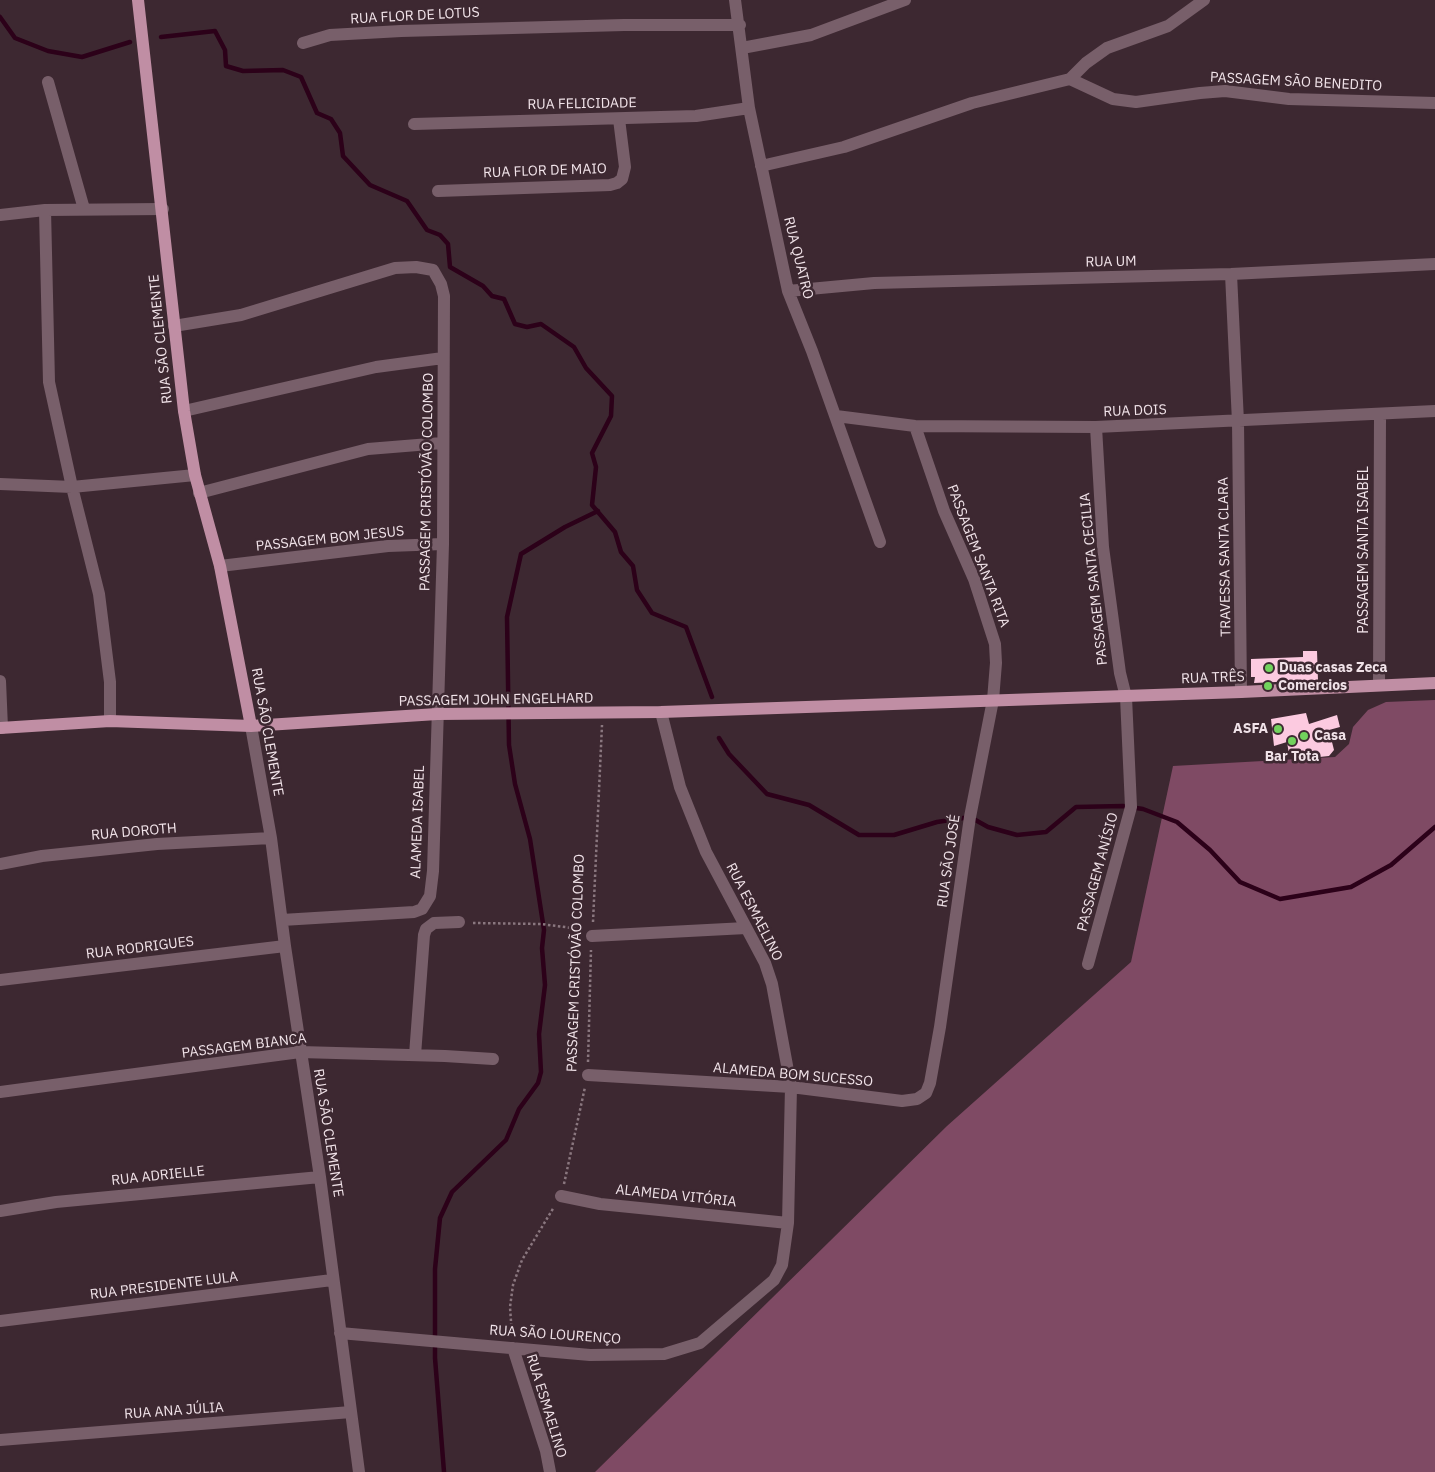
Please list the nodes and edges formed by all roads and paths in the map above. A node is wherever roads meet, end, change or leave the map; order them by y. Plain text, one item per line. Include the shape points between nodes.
1 (138, 0) edge
2 (735, 0) edge
3 (905, 0) edge
4 (1204, 0) edge
5 (740, 25) junction
6 (303, 43) dead end
7 (742, 48) junction
8 (1070, 79) junction
9 (48, 82) dead end
10 (1435, 103) edge
11 (749, 108) junction
12 (619, 119) junction
13 (414, 124) dead end
14 (761, 166) junction
15 (438, 191) dead end
16 (84, 209) junction
17 (162, 209) junction
18 (45, 210) junction
19 (0, 215) edge
20 (1435, 264) edge
21 (1231, 274) junction
22 (788, 291) junction
23 (174, 326) junction
24 (443, 358) junction
25 (184, 410) junction
26 (1435, 411) edge
27 (836, 416) junction
28 (1380, 416) junction
29 (1238, 422) junction
30 (915, 426) junction
31 (1096, 427) junction
32 (442, 442) junction
33 (195, 475) junction
34 (0, 484) edge
35 (72, 487) junction
36 (199, 493) junction
37 (880, 542) dead end
38 (443, 544) junction
39 (220, 566) junction
40 (0, 681) edge
41 (1435, 683) edge
42 (1379, 685) junction
43 (1241, 692) junction
44 (1126, 696) junction
45 (993, 700) junction
46 (661, 712) junction
47 (437, 714) junction
48 (603, 714) junction
49 (110, 721) junction
50 (251, 726) junction
51 (1, 728) edge
52 (271, 838) junction
53 (0, 864) edge
54 (282, 920) junction
55 (459, 922) joint
56 (746, 928) junction
57 (592, 933) junction
58 (284, 946) junction
59 (1088, 964) dead end
60 (0, 980) edge
61 (940, 1027) joint
62 (300, 1052) junction
63 (415, 1055) junction
64 (493, 1059) dead end
65 (588, 1075) junction
66 (791, 1087) junction
67 (0, 1092) edge
68 (320, 1177) junction
69 (562, 1196) junction
70 (0, 1211) edge
71 (788, 1223) junction
72 (332, 1280) junction
73 (0, 1321) edge
74 (340, 1332) junction
75 (513, 1348) junction
76 (351, 1412) junction
77 (0, 1440) edge
78 (359, 1472) edge
79 (550, 1472) edge

1 - 17 main road, RUA SÃO CLEMENTE
2 - 5 street, RUA QUATRO
3 - 7 street via 812,35
4 - 8 street via 1168,26 1107,48
5 - 6 street, RUA FLOR DE LOTUS via 400,31 330,35
5 - 7 street, RUA QUATRO
7 - 11 street, RUA QUATRO
8 - 10 street, PASSAGEM SÃO BENEDITO via 1113,99 1136,102 1225,91 1288,99
8 - 14 street via 972,103 844,147
9 - 16 street
11 - 12 street, RUA FELICIDADE via 696,116
11 - 14 street, RUA QUATRO
12 - 13 street, RUA FELICIDADE
12 - 15 street, RUA FLOR DE MAIO via 624,167 622,179 617,183
14 - 22 street, RUA QUATRO
16 - 17 street
16 - 18 street
17 - 23 main road, RUA SÃO CLEMENTE
18 - 19 street
18 - 35 street via 47,363 52,402
20 - 21 street, RUA UM
21 - 22 street, RUA UM via 874,283
21 - 29 street, TRAVESSA SANTA CLARA
22 - 27 street, RUA QUATRO
23 - 24 street, PASSAGEM CRISTÓVÃO COLOMBO via 241,315 395,268 416,267 433,270 441,284 444,296
23 - 25 main road, RUA SÃO CLEMENTE
24 - 25 street via 376,368
24 - 32 street, PASSAGEM CRISTÓVÃO COLOMBO
25 - 33 main road, RUA SÃO CLEMENTE
26 - 28 street, RUA DOIS
27 - 30 street, RUA DOIS
27 - 37 street, RUA QUATRO
28 - 29 street, RUA DOIS
28 - 42 street, PASSAGEM SANTA ISABEL
29 - 31 street, RUA DOIS
29 - 43 street, TRAVESSA SANTA CLARA
30 - 31 street, RUA DOIS
30 - 45 street, PASSAGEM SANTA RITA via 944,511 974,579 995,644
31 - 44 street, PASSAGEM SANTA CECILIA via 1103,548
32 - 36 street via 368,449
32 - 38 street, PASSAGEM CRISTÓVÃO COLOMBO
33 - 35 street
33 - 36 main road, RUA SÃO CLEMENTE
34 - 35 street
35 - 49 street via 100,594 109,665
36 - 39 main road, RUA SÃO CLEMENTE
38 - 39 street, PASSAGEM BOM JESUS via 388,546
38 - 47 street, PASSAGEM CRISTÓVÃO COLOMBO
39 - 50 main road, RUA SÃO CLEMENTE
40 - 51 street
41 - 42 main road, RUA TRÊS
42 - 43 main road, RUA TRÊS
43 - 44 main road, RUA TRÊS
44 - 45 main road, RUA TRÊS
44 - 59 street, PASSAGEM ANÍSIO via 1131,807
45 - 46 main road, PASSAGEM JOHN ENGELHARD
45 - 61 street, RUA SÃO JOSÉ via 970,817
46 - 48 main road, PASSAGEM JOHN ENGELHARD
46 - 56 street, RUA ESMAELINO via 680,787 706,852
47 - 48 main road, PASSAGEM JOHN ENGELHARD
47 - 50 main road, PASSAGEM JOHN ENGELHARD
47 - 54 street, ALAMEDA ISABEL via 433,871 430,896 422,909 395,914
48 - 57 path, PASSAGEM CRISTÓVÃO COLOMBO
49 - 50 main road, PASSAGEM JOHN ENGELHARD
49 - 51 main road, PASSAGEM JOHN ENGELHARD
50 - 52 street, RUA SÃO CLEMENTE
52 - 53 street, RUA DOROTH via 157,844 42,856
52 - 54 street, RUA SÃO CLEMENTE
54 - 58 street, RUA SÃO CLEMENTE
55 - 57 path via 541,924
55 - 63 street via 434,924 426,929 424,935
56 - 57 street
56 - 66 street, RUA ESMAELINO via 772,984
57 - 65 path, PASSAGEM CRISTÓVÃO COLOMBO
58 - 60 street, RUA RODRIGUES
58 - 62 street, RUA SÃO CLEMENTE
61 - 66 street, ALAMEDA BOM SUCESSO via 930,1083 926,1093 917,1099 902,1101
62 - 63 street, PASSAGEM BIANCA
62 - 67 street, PASSAGEM BIANCA
62 - 68 street, RUA SÃO CLEMENTE
63 - 64 street, PASSAGEM BIANCA
65 - 66 street, ALAMEDA BOM SUCESSO
65 - 69 path, PASSAGEM CRISTÓVÃO COLOMBO
66 - 71 street, RUA ESMAELINO
68 - 70 street, RUA ADRIELLE via 56,1202
68 - 72 street, RUA SÃO CLEMENTE
69 - 71 street, ALAMEDA VITÓRIA via 600,1204
69 - 75 path, PASSAGEM CRISTÓVÃO COLOMBO via 522,1260 513,1285 510,1307
71 - 75 street, RUA SÃO LOURENÇO via 782,1265 774,1280 700,1343 664,1354 590,1355
72 - 73 street, RUA PRESIDENTE LULA
72 - 74 street, RUA SÃO CLEMENTE
74 - 75 street, RUA SÃO LOURENÇO
74 - 76 street, RUA SÃO CLEMENTE
75 - 79 street, RUA ESMAELINO
76 - 77 street, RUA ANA JÚLIA
76 - 78 street, RUA SÃO CLEMENTE

